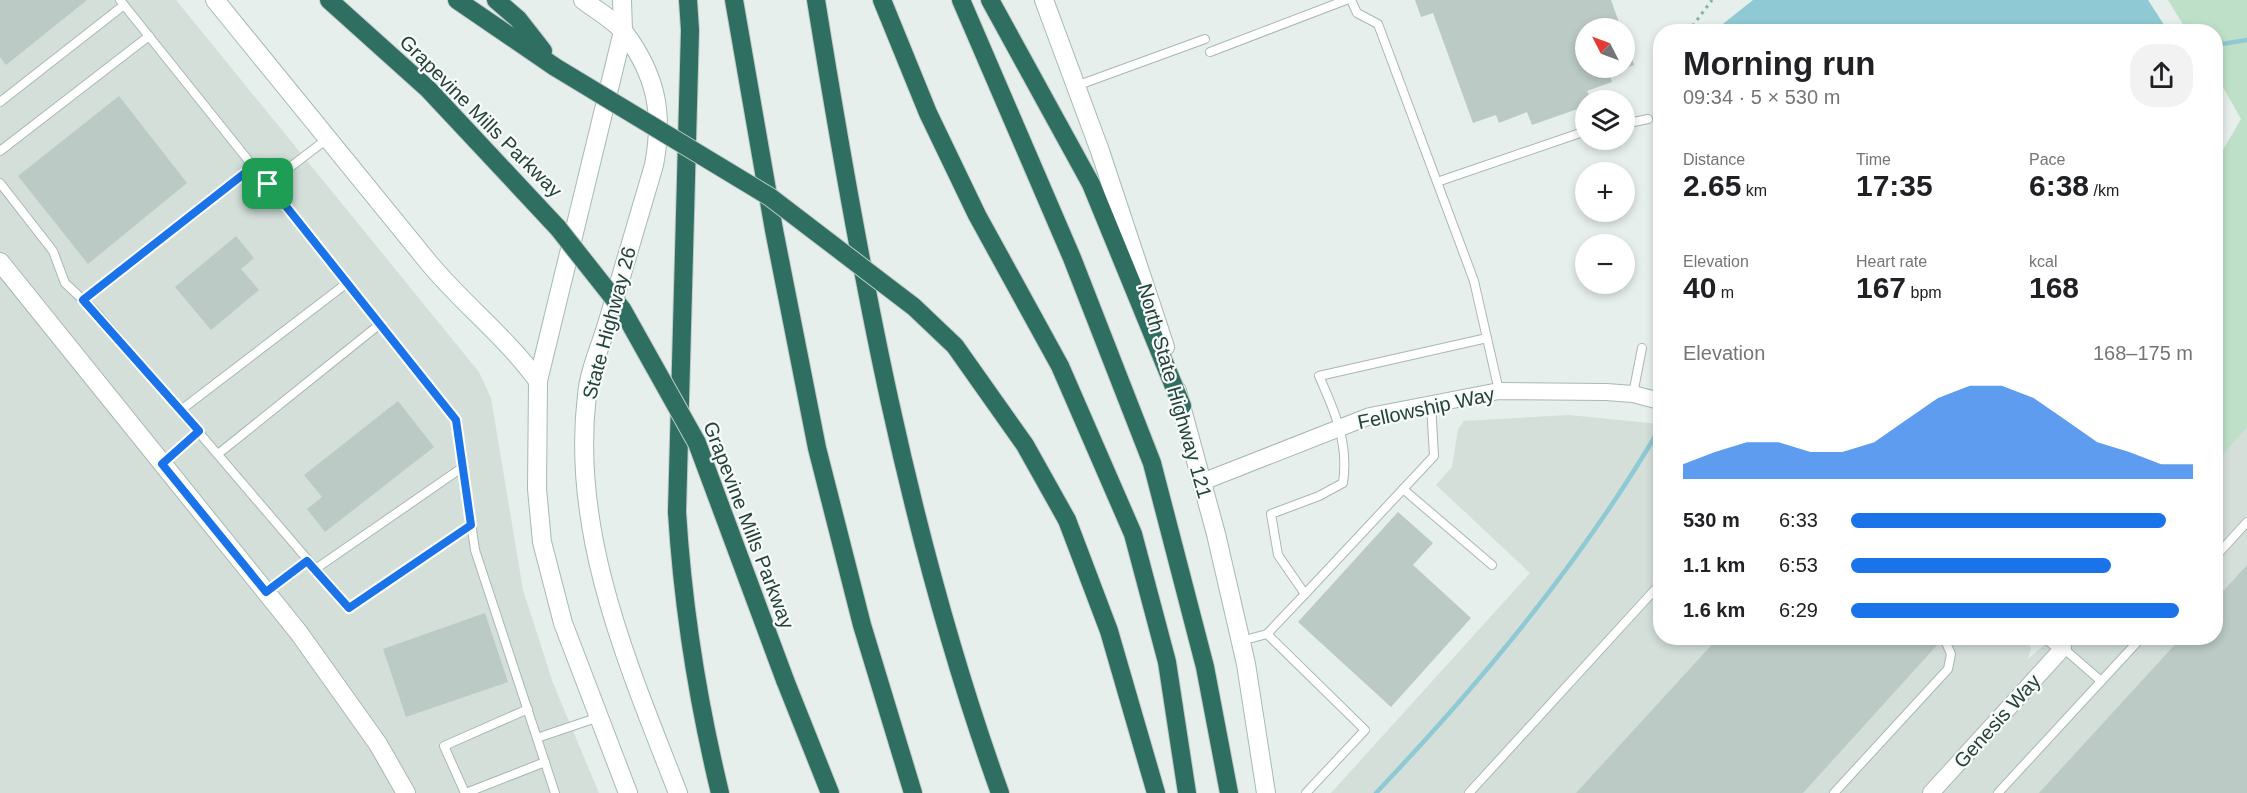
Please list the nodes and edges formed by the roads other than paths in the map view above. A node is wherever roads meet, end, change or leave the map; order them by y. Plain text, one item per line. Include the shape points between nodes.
1 (214, 0) edge
2 (329, 0) edge
3 (457, 0) edge
4 (496, 0) edge
5 (583, 0) edge
6 (622, 0) edge
7 (688, 0) edge
8 (734, 0) edge
9 (816, 0) edge
10 (882, 0) edge
11 (961, 0) edge
12 (990, 0) edge
13 (1044, 0) edge
14 (1346, 0) edge
15 (1351, 0) edge
16 (122, 3) edge
17 (623, 31) junction
18 (149, 36) junction
19 (1205, 39) dead end
20 (1210, 52) dead end
21 (555, 67) junction
22 (1076, 86) junction
23 (0, 102) edge
24 (1648, 119) dead end
25 (1635, 122) edge
26 (1575, 135) edge
27 (327, 139) junction
28 (0, 151) edge
29 (254, 166) junction
30 (1437, 182) junction
31 (0, 183) edge
32 (268, 184) junction
33 (0, 262) edge
34 (347, 283) junction
35 (83, 300) junction
36 (380, 324) junction
37 (1487, 338) junction
38 (1642, 348) dead end
39 (538, 381) junction
40 (1500, 391) junction
41 (1633, 394) junction
42 (1653, 399) edge
43 (1431, 404) junction
44 (1182, 406) junction
45 (181, 410) junction
46 (1341, 427) junction
47 (199, 431) junction
48 (218, 454) junction
49 (162, 464) junction
50 (463, 467) junction
51 (1202, 482) junction
52 (1403, 489) junction
53 (2247, 522) edge
54 (471, 525) junction
55 (2223, 548) edge
56 (307, 561) junction
57 (1492, 565) dead end
58 (314, 570) junction
59 (266, 592) junction
60 (1653, 592) edge
61 (1305, 594) junction
62 (1267, 634) junction
63 (1241, 642) junction
64 (1947, 645) edge
65 (2055, 645) edge
66 (2059, 645) edge
67 (2134, 645) edge
68 (2101, 681) junction
69 (528, 709) junction
70 (601, 716) junction
71 (537, 738) junction
72 (545, 762) junction
73 (406, 793) edge
74 (466, 793) edge
75 (555, 793) edge
76 (628, 793) edge
77 (678, 793) edge
78 (720, 793) edge
79 (830, 793) edge
80 (913, 793) edge
81 (1000, 793) edge
82 (1156, 793) edge
83 (1187, 793) edge
84 (1229, 793) edge
85 (1266, 793) edge
86 (1306, 793) edge
87 (1469, 793) edge
88 (1834, 793) edge
89 (1931, 793) edge
90 (1998, 793) edge

1 - 27 main road
2 - 79 highway, Grapevine Mills Parkway, bridge via 428,89 558,228 622,309 697,443
3 - 21 highway
4 - 21 highway via 518,19
5 - 17 main road
6 - 17 main road
7 - 78 highway via 677,512 692,670
8 - 80 highway via 817,448 862,626
9 - 81 highway via 855,233 898,430 954,650
10 - 83 highway via 928,112 977,215 1060,366 1133,534 1167,662
11 - 84 highway via 1072,258 1152,463 1205,667
12 - 44 highway via 1091,184
13 - 22 main road, North State Highway 121
14 - 20 lane
15 - 30 lane via 1357,13 1378,24
16 - 18 lane
16 - 23 lane
17 - 39 main road
17 - 77 main road, State Highway 26 via 650,76 657,98 658,142 587,393 584,464 591,525 605,589 625,658
18 - 28 lane
18 - 29 lane
19 - 22 lane
21 - 82 highway, bridge via 770,197 922,315 955,346 1025,445 1067,520 1109,631
22 - 44 main road, North State Highway 121 via 1153,305
24 - 25 lane
26 - 30 lane
27 - 32 lane
27 - 39 main road via 459,298 526,364
29 - 32 lane
29 - 35 lane
30 - 37 lane via 1474,281
31 - 35 lane via 53,251 65,283
32 - 34 lane
33 - 49 main road
34 - 36 lane
34 - 45 lane
35 - 45 lane
36 - 48 lane
36 - 50 lane via 456,420
37 - 40 lane
37 - 46 lane via 1319,376
38 - 41 lane
39 - 70 main road via 537,489 542,542 563,623
40 - 41 street, Fellowship Way
40 - 43 street, Fellowship Way
41 - 42 street, Fellowship Way
43 - 46 street, Fellowship Way via 1370,416
43 - 52 lane via 1434,456
44 - 51 main road, North State Highway 121
45 - 47 lane
46 - 51 street, Fellowship Way
46 - 61 lane via 1346,463 1343,483 1271,514 1278,555
47 - 48 lane
47 - 49 lane
48 - 56 lane
49 - 59 main road
50 - 54 lane
50 - 58 lane
51 - 63 main road, North State Highway 121
52 - 57 lane
52 - 61 lane
53 - 55 lane
54 - 58 lane via 349,608
54 - 69 lane via 475,550
56 - 58 lane
56 - 59 lane
59 - 73 main road via 341,690
60 - 87 lane
61 - 62 lane
62 - 63 lane
62 - 86 lane via 1365,730
63 - 85 main road, North State Highway 121
64 - 88 lane via 1951,654 1948,669
65 - 89 street, Genesis Way
66 - 68 lane
67 - 68 lane
68 - 90 lane
69 - 71 lane
69 - 74 lane via 444,746
70 - 71 lane
70 - 76 main road
71 - 72 lane
72 - 74 lane
72 - 75 lane

